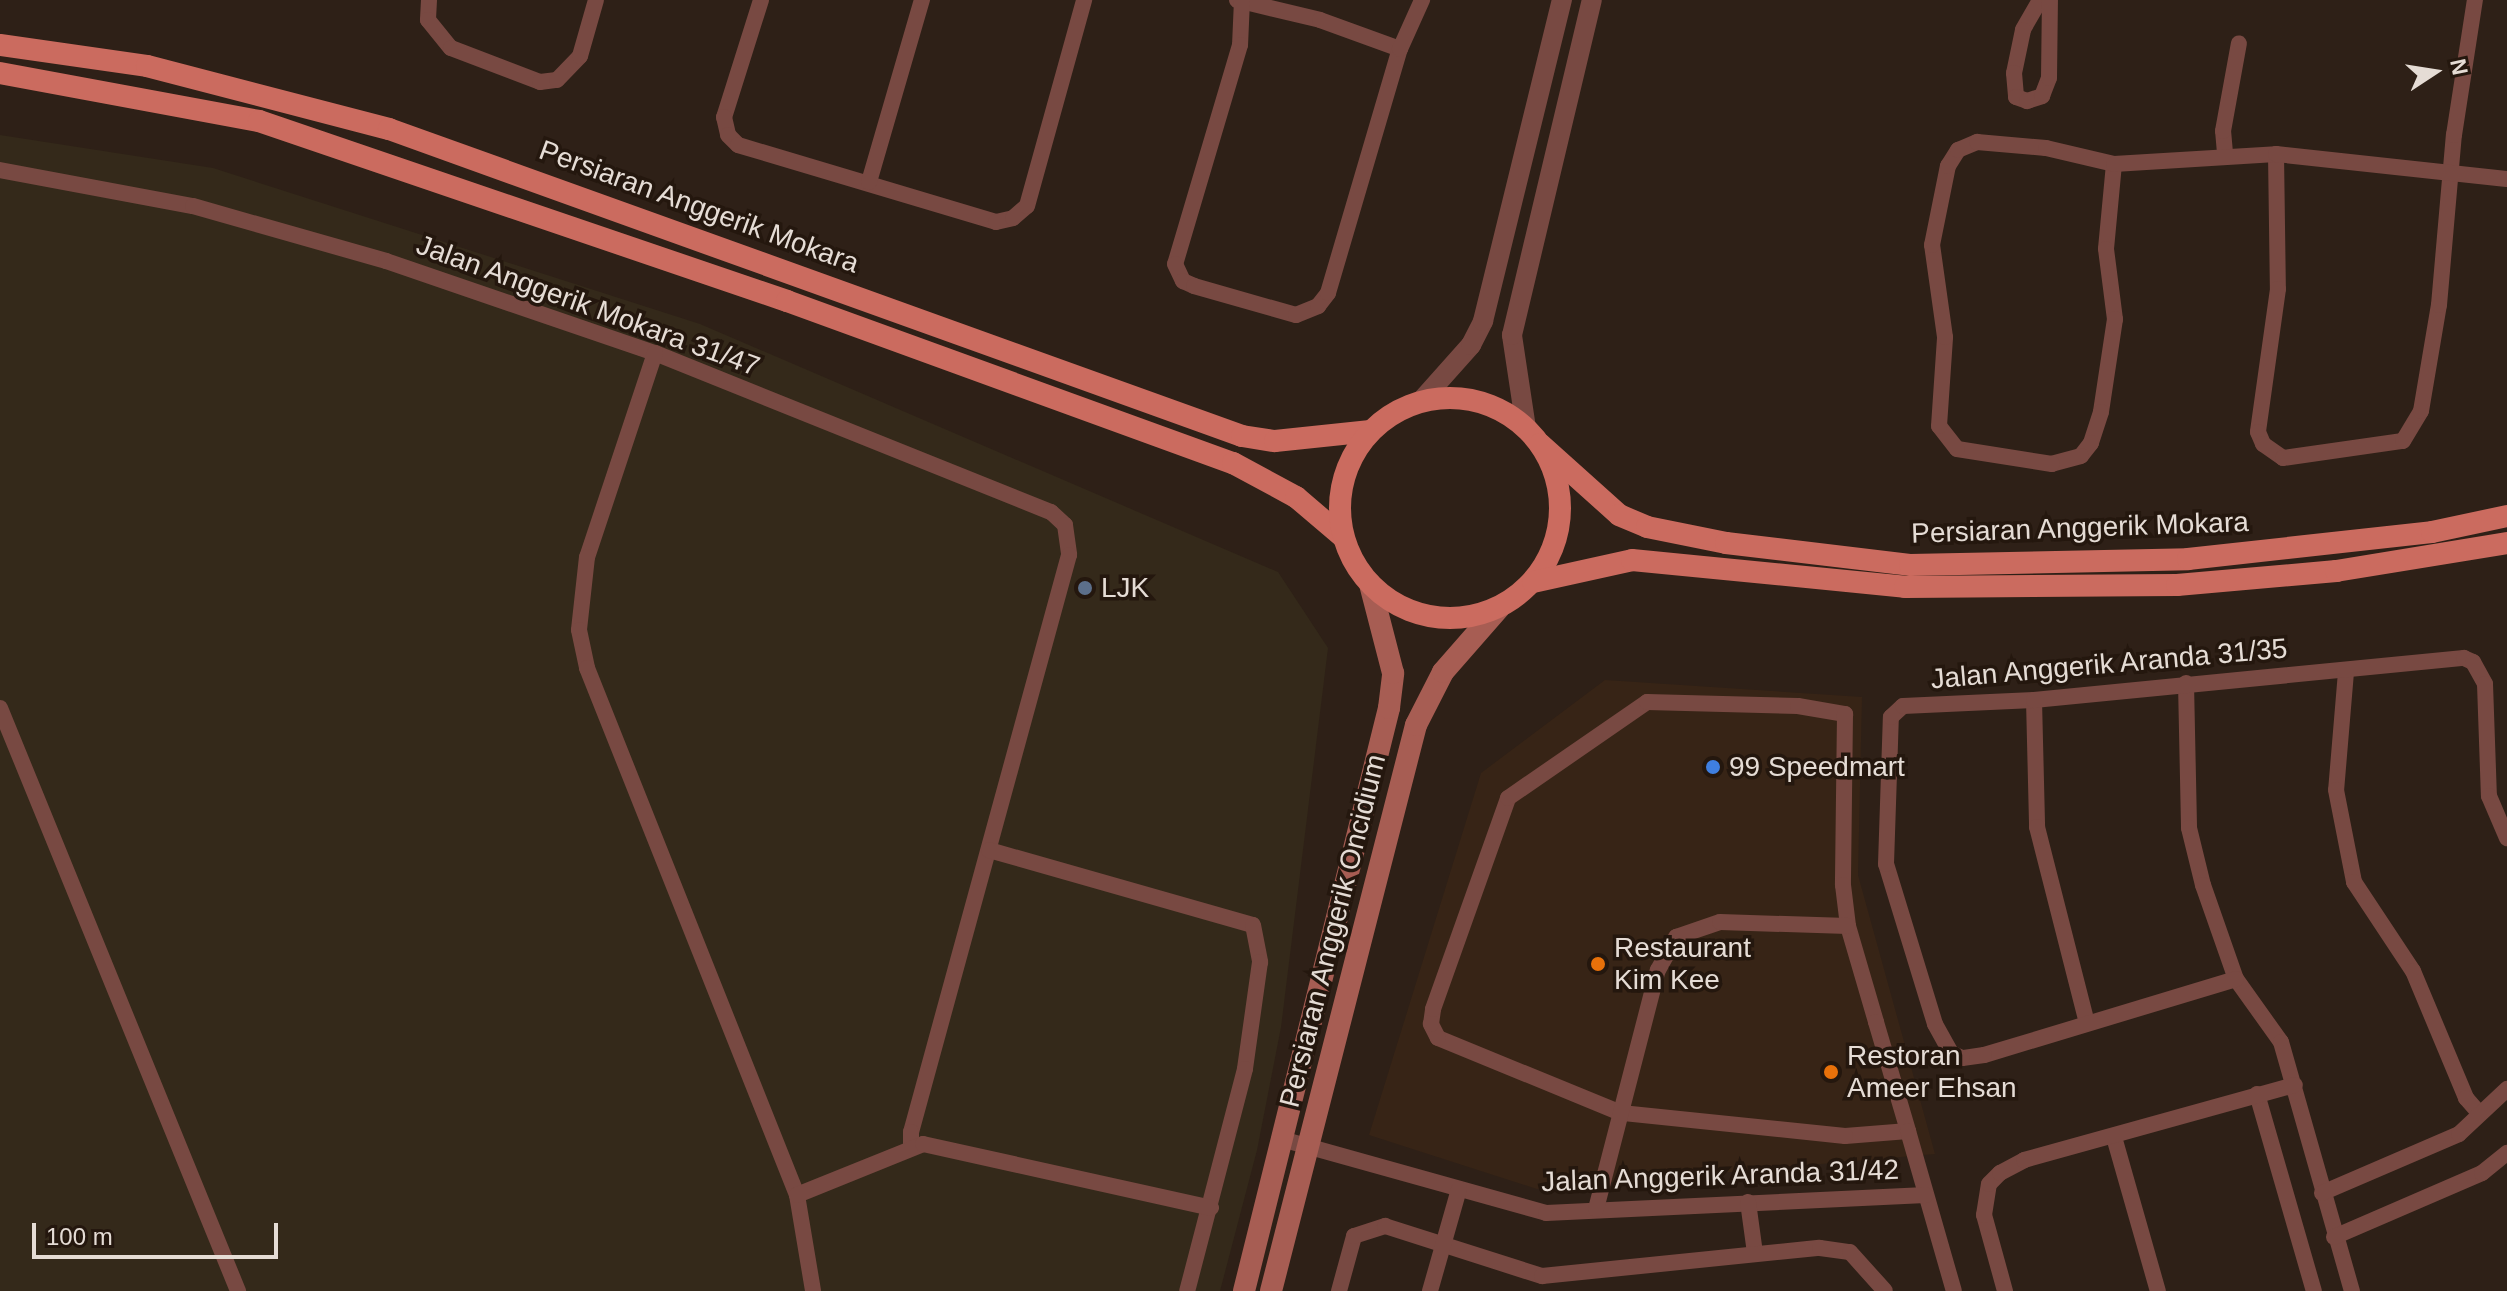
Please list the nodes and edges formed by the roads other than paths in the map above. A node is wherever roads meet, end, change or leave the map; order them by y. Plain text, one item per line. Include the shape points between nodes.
1 (429, 0) edge
2 (596, 0) edge
3 (761, 0) edge
4 (922, 0) edge
5 (1084, 0) edge
6 (1240, 0) edge
7 (1422, 0) edge
8 (1562, 0) edge
9 (1592, 0) edge
10 (2040, 0) edge
11 (2050, 0) edge
12 (2475, 0) edge
13 (2239, 43) dead end
14 (0, 45) edge
15 (1400, 49) junction
16 (0, 73) edge
17 (2225, 153) junction
18 (2276, 154) junction
19 (2114, 164) junction
20 (0, 170) edge
21 (2450, 173) junction
22 (2507, 179) edge
23 (869, 182) junction
24 (655, 353) junction
25 (1422, 400) junction
26 (1370, 431) junction
27 (1533, 436) junction
28 (2507, 516) edge
29 (1343, 537) junction
30 (2507, 543) edge
31 (1533, 582) junction
32 (1370, 584) junction
33 (1499, 608) junction
34 (2346, 672) junction
35 (2186, 683) junction
36 (2034, 700) junction
37 (0, 708) edge
38 (2507, 838) edge
39 (989, 850) junction
40 (1848, 926) junction
41 (2236, 979) junction
42 (2087, 1023) junction
43 (2295, 1085) junction
44 (2507, 1089) edge
45 (2257, 1094) junction
46 (2478, 1112) junction
47 (1621, 1113) junction
48 (1908, 1131) junction
49 (2114, 1137) junction
50 (1285, 1140) junction
51 (911, 1146) junction
52 (1311, 1146) junction
53 (2507, 1153) edge
54 (1459, 1189) junction
55 (2322, 1193) junction
56 (797, 1195) junction
57 (1926, 1195) junction
58 (1748, 1202) junction
59 (1211, 1208) junction
60 (1596, 1209) junction
61 (2334, 1237) junction
62 (1443, 1245) junction
63 (1755, 1253) junction
64 (1540, 1283) edge
65 (238, 1291) edge
66 (813, 1291) edge
67 (1187, 1291) edge
68 (1244, 1291) edge
69 (1271, 1291) edge
70 (1339, 1291) edge
71 (1430, 1291) edge
72 (1885, 1291) edge
73 (1954, 1291) edge
74 (2005, 1291) edge
75 (2158, 1291) edge
76 (2314, 1291) edge
77 (2352, 1291) edge

1 - 2 street via 428,20 439,38 530,80 557,80 580,56
3 - 23 street via 724,117 728,135 738,145
4 - 23 street
5 - 23 street via 1027,206 1007,221 989,220
6 - 15 street via 1320,20
6 - 15 street via 1240,45 1175,257 1183,281 1236,299 1296,315 1310,312 1325,299
7 - 15 street
8 - 25 street via 1483,321 1471,345
9 - 27 street via 1514,320 1515,373
10 - 11 street via 2023,30 2014,73 2016,97 2027,101 2042,96 2049,78
12 - 21 street
13 - 17 street via 2223,131
14 - 26 main road, Persiaran Anggerik Mokara via 147,66 389,129 1242,436 1275,441
16 - 29 main road, Persiaran Anggerik Mokara via 259,121 787,301 1233,463 1296,497
17 - 18 street
17 - 19 street
18 - 21 street
18 - 21 street via 2278,289 2258,432 2263,444 2283,458 2403,441 2413,428 2439,305
19 - 19 street via 2046,148 1977,142 1958,150 1948,166 1932,245 1945,337 1939,426 1957,449 2052,464 2081,456 2091,443 2104,397 2115,319 2106,249
20 - 24 street, Jalan Anggerik Mokara 31/47 via 193,206 364,253
21 - 22 street
24 - 39 street, Jalan Anggerik Mokara 31/47 via 1051,512 1065,525 1068,539 1058,600
24 - 56 street via 587,557 580,597 581,640 587,668
25 - 26 main road via 1394,412
25 - 27 main road via 1478,400
26 - 29 main road via 1342,480
27 - 28 main road, Persiaran Anggerik Mokara via 1619,515 1647,527 1726,543 1910,565 2188,559 2417,534
27 - 31 main road via 1560,505 1554,546
29 - 32 main road
30 - 31 main road, Persiaran Anggerik Mokara via 2350,569 2177,585 1905,587 1632,560
31 - 33 main road
32 - 33 main road via 1391,602 1444,620
32 - 50 main road, Persiaran Anggerik Oncidium via 1393,673 1389,708
33 - 52 main road, Persiaran Anggerik Oncidium via 1443,672 1416,725
34 - 35 street, Jalan Anggerik Aranda 31/35
34 - 38 street, Jalan Anggerik Aranda 31/35 via 2464,658 2473,662 2485,684 2489,796
34 - 46 street via 2336,790 2354,882 2413,971 2466,1098
35 - 36 street, Jalan Anggerik Aranda 31/35
35 - 41 street via 2189,828
36 - 42 street via 2037,827
36 - 42 street, Jalan Anggerik Aranda 31/35 via 1903,706 1891,717 1886,864 1935,1024 1951,1053 1962,1058 1984,1055
37 - 65 street
39 - 51 street, Jalan Anggerik Mokara 31/47
39 - 59 street via 1253,925 1260,962 1257,994 1245,1069
40 - 47 street via 1720,922 1676,937 1658,970
40 - 47 street via 1843,885 1848,723 1835,709 1647,702 1508,798 1433,1009 1433,1031 1438,1038
40 - 48 street
41 - 42 street, Jalan Anggerik Aranda 31/35
41 - 43 street via 2275,1031
43 - 45 street
43 - 55 street
44 - 46 street
45 - 49 street
45 - 76 street
46 - 55 street via 2459,1134
47 - 48 street via 1845,1136
47 - 60 street
48 - 57 street
49 - 74 street via 2024,1160 1989,1184 1984,1215
49 - 75 street
50 - 52 street, Jalan Anggerik Aranda 31/42
50 - 68 main road, Persiaran Anggerik Oncidium
51 - 56 street
51 - 59 street via 936,1145
52 - 54 street, Jalan Anggerik Aranda 31/42
52 - 69 main road, Persiaran Anggerik Oncidium
53 - 61 street via 2482,1173
54 - 60 street, Jalan Anggerik Aranda 31/42 via 1546,1213
54 - 62 street
55 - 61 street
56 - 66 street
57 - 58 street, Jalan Anggerik Aranda 31/42
57 - 73 street
58 - 60 street, Jalan Anggerik Aranda 31/42
58 - 63 street
59 - 67 street
61 - 77 street
62 - 64 street
62 - 70 street via 1385,1226 1369,1229 1354,1236
62 - 71 street
63 - 64 street
63 - 72 street via 1820,1248 1850,1252

